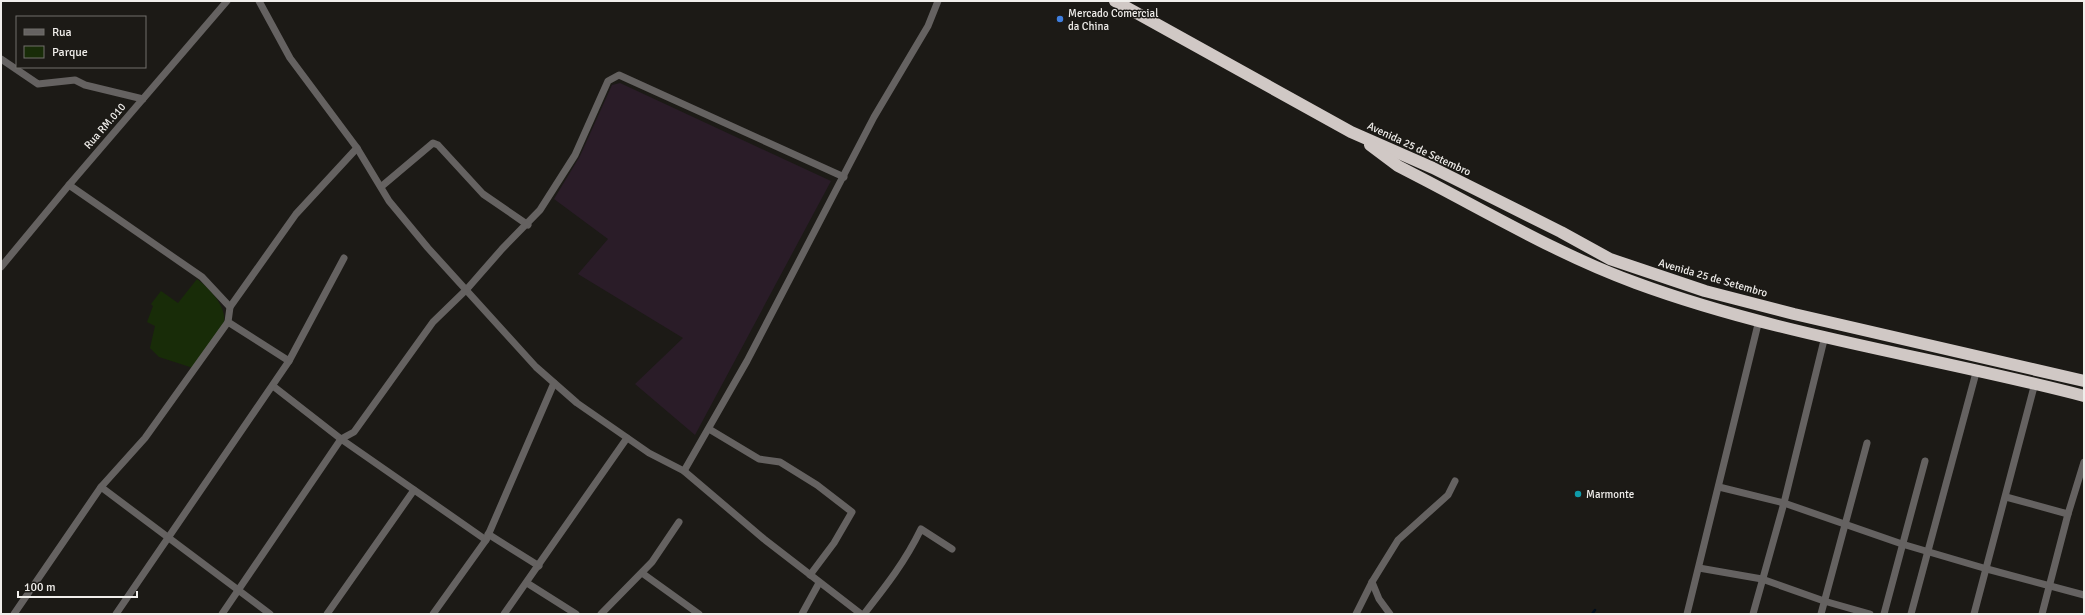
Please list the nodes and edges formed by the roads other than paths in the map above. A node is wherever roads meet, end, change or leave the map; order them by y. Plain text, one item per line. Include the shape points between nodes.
1 (227, 1) edge
2 (259, 1) edge
3 (938, 1) edge
4 (1115, 1) edge
5 (1, 59) edge
6 (143, 99) junction
7 (1351, 132) junction
8 (356, 148) junction
9 (844, 177) junction
10 (68, 185) junction
11 (382, 186) junction
12 (528, 224) junction
13 (344, 258) dead end
14 (1, 267) edge
15 (467, 289) junction
16 (230, 307) junction
17 (1759, 320) junction
18 (228, 322) junction
19 (1825, 336) junction
20 (289, 361) junction
21 (1977, 369) junction
22 (542, 373) junction
23 (2084, 381) edge
24 (554, 383) junction
25 (2035, 383) junction
26 (273, 386) junction
27 (562, 390) junction
28 (2084, 396) edge
29 (709, 428) junction
30 (627, 438) junction
31 (341, 439) junction
32 (1867, 443) dead end
33 (1925, 461) dead end
34 (2084, 462) edge
35 (684, 472) junction
36 (1455, 481) dead end
37 (1719, 487) junction
38 (102, 488) junction
39 (414, 490) junction
40 (2006, 497) junction
41 (1784, 503) junction
42 (2068, 514) junction
43 (679, 522) dead end
44 (1845, 525) junction
45 (487, 537) junction
46 (168, 538) junction
47 (1902, 544) junction
48 (952, 549) dead end
49 (1928, 550) junction
50 (539, 566) junction
51 (1699, 568) junction
52 (1987, 569) junction
53 (642, 573) junction
54 (810, 575) junction
55 (1762, 580) junction
56 (1372, 582) junction
57 (528, 583) junction
58 (819, 583) junction
59 (2049, 586) junction
60 (239, 591) junction
61 (2084, 595) edge
62 (1824, 601) junction
63 (14, 614) edge
64 (116, 614) edge
65 (222, 614) edge
66 (270, 614) edge
67 (327, 614) edge
68 (433, 614) edge
69 (504, 614) edge
70 (576, 614) edge
71 (601, 614) edge
72 (699, 614) edge
73 (802, 614) edge
74 (862, 614) edge
75 (1356, 614) edge
76 (1390, 614) edge
77 (1687, 614) edge
78 (1753, 614) edge
79 (1821, 614) edge
80 (1870, 614) edge
81 (1884, 614) edge
82 (1911, 614) edge
83 (1974, 614) edge
84 (2042, 614) edge

1 - 6 street, Rua RM.010
2 - 8 street via 290,58
3 - 9 street via 928,26 874,117
4 - 7 highway
5 - 6 street via 38,84 75,80 85,85
6 - 10 street, Rua RM.010
7 - 17 highway, Avenida 25 de Setembro via 1398,166 1590,264 1635,283
7 - 23 highway, Avenida 25 de Setembro via 1433,168 1561,232 1610,260 1705,291 1794,314
8 - 11 street
8 - 16 street via 296,214
9 - 12 street via 618,75 608,81 575,156
9 - 29 street
10 - 14 street, Rua RM.010
10 - 16 street via 202,277
11 - 12 street via 433,143 438,145 483,194
11 - 15 street via 424,242
12 - 15 street
13 - 20 street
15 - 22 street
15 - 31 street via 433,322 354,432
16 - 18 street
17 - 19 highway, Avenida 25 de Setembro
17 - 37 street
18 - 20 street
18 - 38 street via 145,438
19 - 21 highway, Avenida 25 de Setembro
19 - 41 street
20 - 26 street
21 - 25 highway, Avenida 25 de Setembro
21 - 49 street
22 - 24 street
22 - 27 street
24 - 27 street
24 - 45 street
25 - 28 highway, Avenida 25 de Setembro
25 - 40 street
26 - 31 street
26 - 46 street
27 - 30 street
29 - 35 street
29 - 54 street via 759,459 780,462 817,485 852,512 834,543
30 - 35 street
30 - 50 street
31 - 39 street
31 - 60 street
32 - 44 street
33 - 47 street
34 - 42 street
35 - 54 street
36 - 56 street via 1448,495 1398,540
37 - 41 street
37 - 51 street
38 - 46 street
38 - 63 street
39 - 45 street
39 - 67 street
40 - 42 street
40 - 52 street
41 - 44 street
41 - 55 street
42 - 59 street
43 - 53 street
44 - 47 street
44 - 62 street
45 - 50 street
45 - 68 street
46 - 60 street
46 - 64 street
47 - 49 street
47 - 81 street
48 - 74 street via 921,529 890,582
49 - 52 street
49 - 82 street
50 - 57 street
51 - 55 street
51 - 77 street
52 - 59 street
52 - 83 street
53 - 71 street
53 - 72 street
54 - 58 street
55 - 62 street
55 - 78 street
56 - 75 street
56 - 76 street via 1379,599
57 - 69 street
57 - 70 street
58 - 73 street
58 - 74 street
59 - 61 street
59 - 84 street
60 - 65 street
60 - 66 street
62 - 79 street
62 - 80 street

